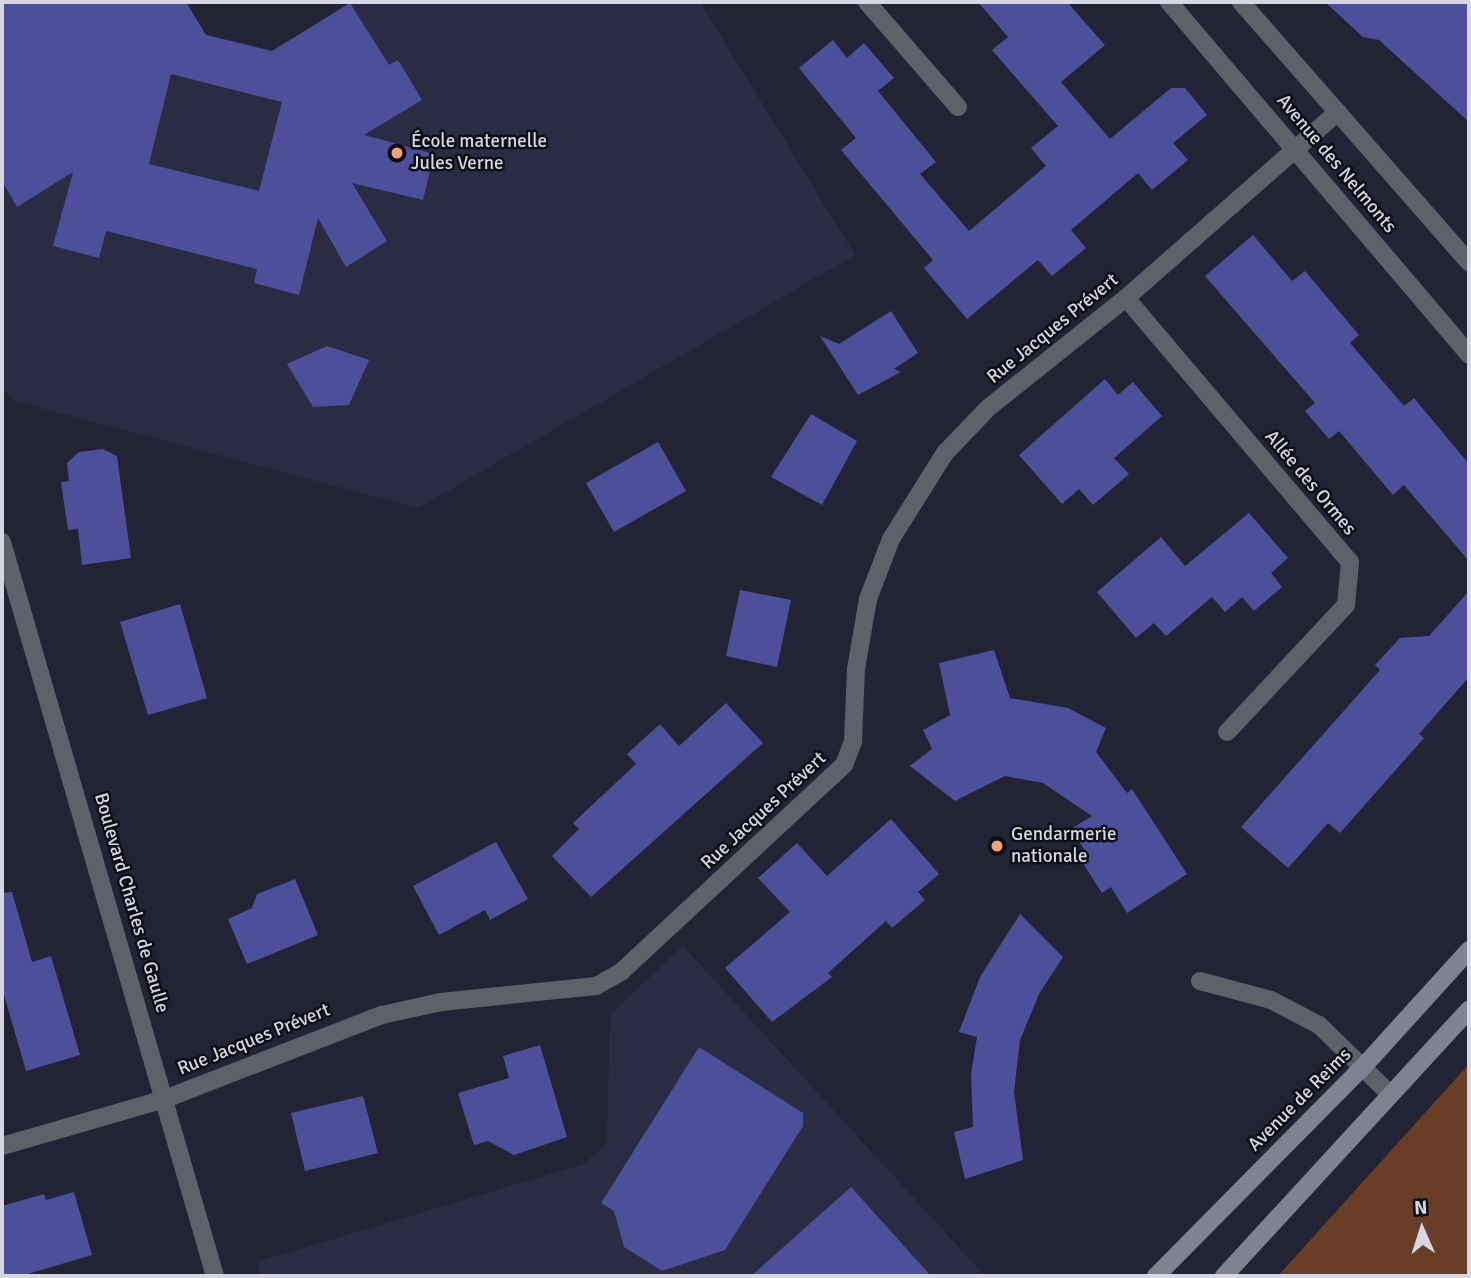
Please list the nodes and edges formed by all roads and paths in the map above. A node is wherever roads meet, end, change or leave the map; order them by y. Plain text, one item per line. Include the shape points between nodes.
1 (867, 2) edge
2 (1169, 2) edge
3 (1241, 2) edge
4 (958, 107) dead end
5 (1338, 112) junction
6 (1297, 150) junction
7 (1469, 262) edge
8 (1126, 298) junction
9 (1469, 355) edge
10 (2, 542) edge
11 (1227, 732) dead end
12 (1469, 950) edge
13 (1200, 981) dead end
14 (1469, 1010) edge
15 (1363, 1067) junction
16 (1391, 1095) junction
17 (165, 1099) junction
18 (2, 1146) edge
19 (215, 1276) edge
20 (1156, 1276) edge
21 (1224, 1276) edge

1 - 4 street
2 - 6 street, Avenue des Nelmonts
3 - 5 street, Avenue des Nelmonts
5 - 6 street, Rue Jacques Prévert
5 - 7 street, Avenue des Nelmonts
6 - 8 street, Rue Jacques Prévert
6 - 9 street, Avenue des Nelmonts
8 - 11 street, Allée des Ormes via 1350,562 1346,605
8 - 17 street, Rue Jacques Prévert via 971,424 908,509 868,599 856,669 853,741 844,765 621,972 584,988 441,1002 382,1014
10 - 17 street, Boulevard Charles de Gaulle
12 - 15 main road, Avenue de Reims
13 - 15 street via 1271,1000 1319,1026
14 - 16 main road
15 - 16 street
15 - 20 main road, Avenue de Reims
16 - 21 main road
17 - 18 street, Rue Jacques Prévert
17 - 19 street, Boulevard Charles de Gaulle

